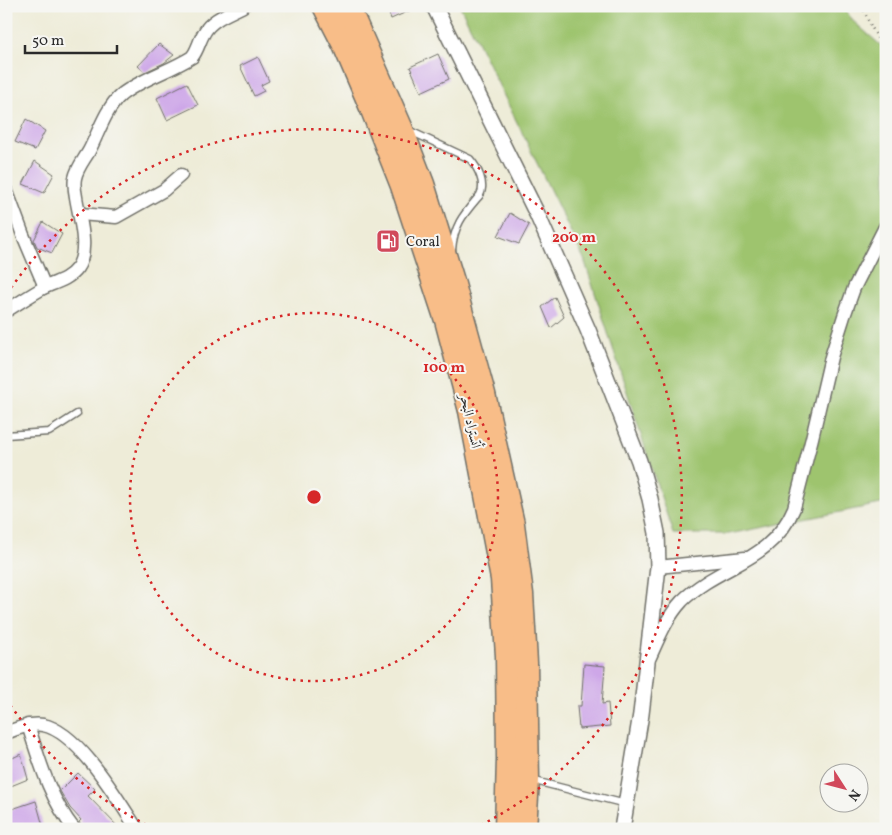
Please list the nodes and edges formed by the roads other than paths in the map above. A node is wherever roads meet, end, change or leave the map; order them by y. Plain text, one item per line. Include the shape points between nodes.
1 (243, 6) edge
2 (324, 6) edge
3 (348, 6) edge
4 (434, 6) edge
5 (401, 127) junction
6 (181, 175) dead end
7 (6, 189) edge
8 (80, 214) junction
9 (886, 225) edge
10 (453, 281) junction
11 (46, 287) junction
12 (6, 311) edge
13 (77, 414) dead end
14 (6, 436) edge
15 (752, 557) junction
16 (658, 567) junction
17 (647, 663) junction
18 (28, 725) junction
19 (6, 733) edge
20 (528, 780) junction
21 (627, 804) junction
22 (74, 829) edge
23 (137, 829) edge
24 (506, 829) edge
25 (525, 829) edge
26 (622, 829) edge

1 - 8 street via 207,28 192,57 131,89 111,106 75,179
2 - 24 highway, أتستراد البحر via 369,102 402,186 446,320 470,412 502,579 507,656
3 - 5 highway, أتستراد البحر
4 - 16 street via 537,214 588,330 645,478 657,533
5 - 10 highway, أتستراد البحر via 423,184
5 - 10 lane via 470,159 483,184 480,195 462,215 455,235 451,257
6 - 8 street via 164,190 116,217
7 - 11 street
8 - 11 street via 83,255 79,266 60,282
9 - 15 street via 854,288 844,316 794,508 777,536
10 - 20 highway, أتستراد البحر via 484,394 514,524 526,663
11 - 12 street
13 - 14 lane via 49,432
15 - 16 street
15 - 17 street via 701,585 682,602 666,622
16 - 17 street
17 - 21 street
18 - 19 street
18 - 22 street via 52,794
18 - 23 street via 43,725 72,741 105,779
20 - 21 lane
20 - 25 highway, أتستراد البحر
21 - 26 street

